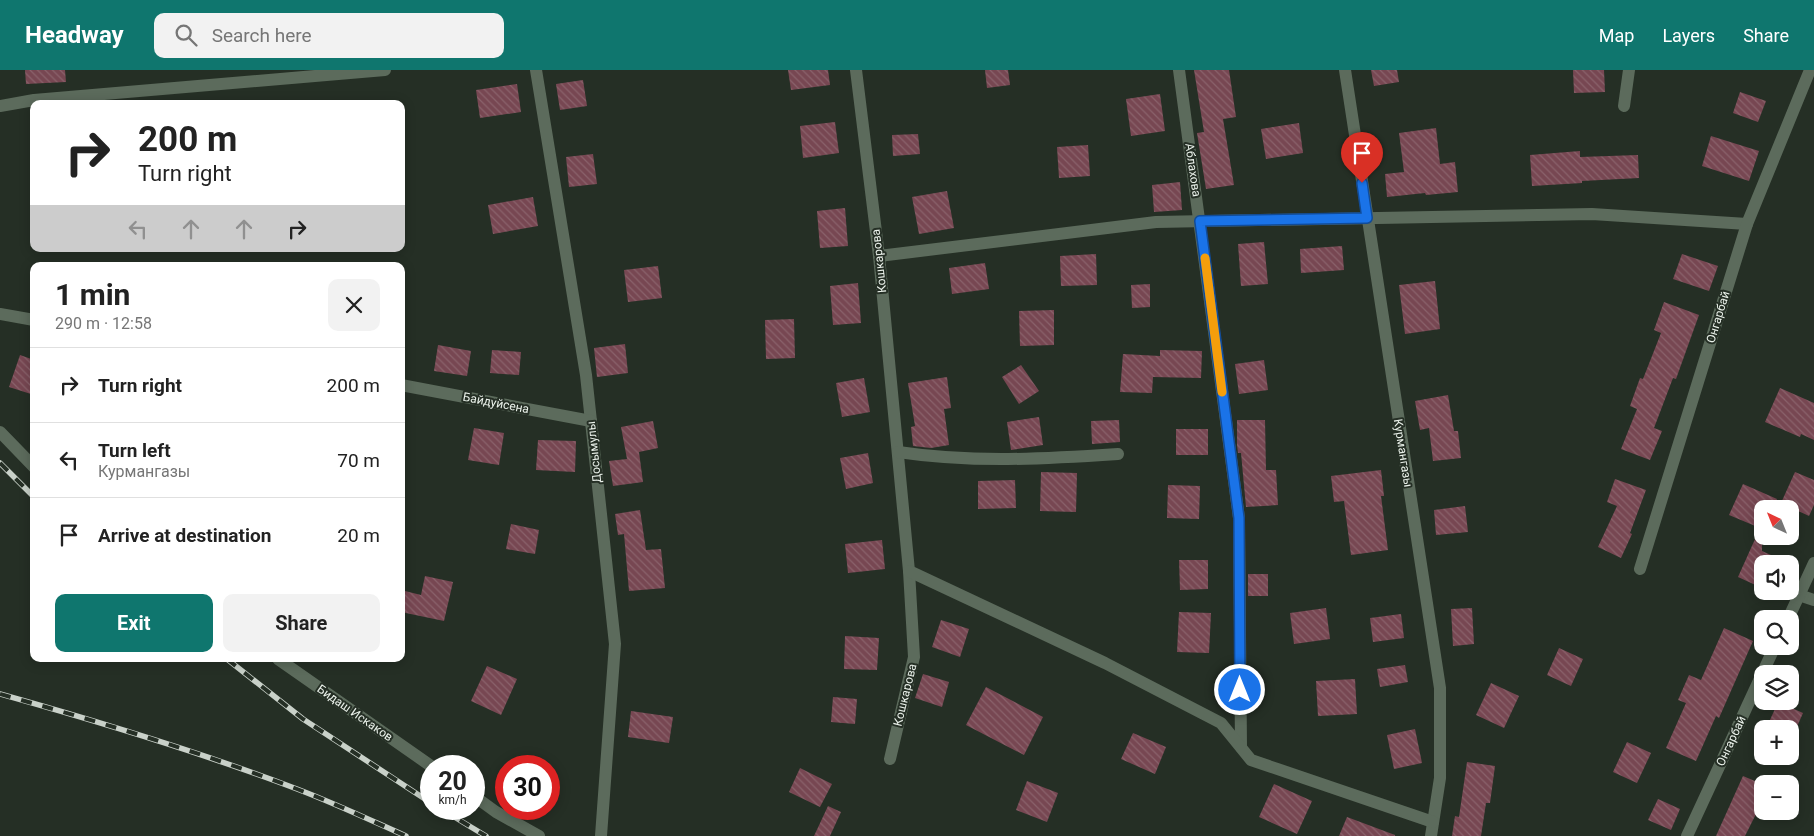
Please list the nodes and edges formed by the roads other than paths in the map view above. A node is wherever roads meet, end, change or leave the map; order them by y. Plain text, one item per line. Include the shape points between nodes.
1 (385, 70) edge
2 (536, 70) edge
3 (856, 70) edge
4 (1179, 70) edge
5 (1345, 70) edge
6 (1630, 70) edge
7 (1810, 70) edge
8 (34, 100) edge
9 (30, 101) edge
10 (0, 106) edge
11 (1624, 106) dead end
12 (1367, 218) junction
13 (1200, 221) junction
14 (1747, 224) junction
15 (879, 256) junction
16 (0, 314) edge
17 (30, 319) edge
18 (405, 386) edge
19 (591, 421) junction
20 (0, 432) edge
21 (898, 452) junction
22 (1118, 454) dead end
23 (30, 463) edge
24 (1814, 563) edge
25 (1640, 569) dead end
26 (909, 571) junction
27 (1799, 595) joint
28 (1814, 600) edge
29 (1771, 655) edge
30 (282, 662) edge
31 (1241, 747) junction
32 (420, 758) edge
33 (890, 759) dead end
34 (485, 804) edge
35 (1433, 822) junction
36 (539, 836) edge
37 (601, 836) edge
38 (1431, 836) edge
39 (1687, 836) edge

1 - 8 street
2 - 19 street, Досымулы via 585,365
3 - 15 street, Кошкарова
4 - 13 street, Аблахова
5 - 12 street, Курмангазы
6 - 11 street
7 - 14 street, Онгарбай
9 - 10 street
12 - 13 street
12 - 14 street via 1592,214
12 - 35 street, Курмангазы via 1440,688 1440,778
13 - 15 street via 1156,222
13 - 31 street, Аблахова via 1239,518
14 - 25 street, Онгарбай
15 - 21 street, Кошкарова
16 - 17 street
18 - 19 street, Байдуйсена
19 - 37 street, Досымулы via 615,644
20 - 23 street
21 - 22 street via 937,458 1032,460
21 - 26 street, Кошкарова
24 - 27 street
26 - 31 street via 1221,723
26 - 33 street, Кошкарова via 914,657
27 - 28 street
29 - 39 street, Онгарбай
30 - 32 street, Бидаш Искаков
31 - 35 street via 1251,760
34 - 36 street
35 - 38 street, Курмангазы

